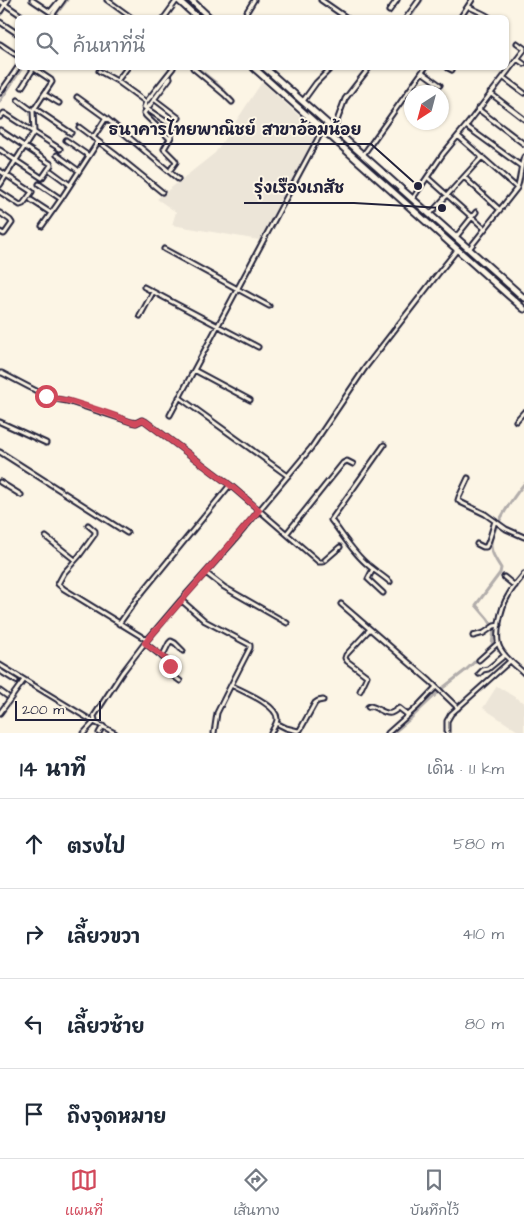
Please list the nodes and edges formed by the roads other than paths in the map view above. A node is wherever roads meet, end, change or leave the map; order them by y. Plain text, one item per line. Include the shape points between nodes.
1 (8, 0) edge
2 (32, 0) edge
3 (61, 0) edge
4 (108, 0) edge
5 (178, 0) edge
6 (191, 0) edge
7 (254, 0) edge
8 (321, 0) edge
9 (398, 0) edge
10 (419, 0) edge
11 (472, 0) edge
12 (0, 1) edge
13 (5, 4) junction
14 (468, 6) junction
15 (389, 11) dead end
16 (0, 12) edge
17 (21, 15) edge
18 (52, 15) edge
19 (128, 15) edge
20 (166, 15) edge
21 (195, 15) edge
22 (207, 15) edge
23 (245, 15) edge
24 (343, 15) edge
25 (408, 15) edge
26 (462, 15) edge
27 (486, 15) edge
28 (0, 22) edge
29 (15, 32) edge
30 (517, 43) dead end
31 (0, 46) edge
32 (524, 49) edge
33 (15, 54) edge
34 (517, 59) junction
35 (524, 64) edge
36 (16, 70) edge
37 (33, 70) edge
38 (37, 70) edge
39 (125, 70) edge
40 (171, 70) edge
41 (194, 70) edge
42 (256, 70) edge
43 (267, 70) edge
44 (329, 70) edge
45 (367, 70) edge
46 (99, 71) dead end
47 (422, 72) joint
48 (170, 78) dead end
49 (504, 78) junction
50 (117, 81) junction
51 (440, 85) dead end
52 (22, 87) dead end
53 (0, 93) edge
54 (490, 93) junction
55 (524, 93) edge
56 (44, 94) junction
57 (77, 97) dead end
58 (154, 99) junction
59 (18, 100) dead end
60 (146, 102) junction
61 (232, 102) dead end
62 (303, 102) junction
63 (59, 103) dead end
64 (146, 108) junction
65 (34, 109) junction
66 (478, 109) junction
67 (0, 117) edge
68 (106, 118) junction
69 (179, 118) dead end
70 (524, 118) edge
71 (466, 126) junction
72 (78, 127) dead end
73 (174, 127) dead end
74 (323, 129) junction
75 (334, 129) junction
76 (0, 130) edge
77 (34, 132) junction
78 (172, 132) dead end
79 (71, 133) dead end
80 (458, 136) junction
81 (93, 138) junction
82 (170, 139) junction
83 (66, 140) dead end
84 (98, 142) junction
85 (524, 144) edge
86 (25, 146) junction
87 (60, 149) dead end
88 (0, 150) edge
89 (57, 155) dead end
90 (363, 155) junction
91 (89, 156) junction
92 (482, 157) junction
93 (524, 158) edge
94 (16, 161) junction
95 (521, 166) junction
96 (171, 169) dead end
97 (0, 171) edge
98 (51, 171) dead end
99 (79, 171) junction
100 (6, 175) junction
101 (464, 177) junction
102 (428, 178) junction
103 (178, 179) dead end
104 (0, 184) edge
105 (39, 184) dead end
106 (70, 185) junction
107 (517, 188) junction
108 (0, 192) edge
109 (162, 192) dead end
110 (448, 196) junction
111 (413, 198) junction
112 (61, 199) junction
113 (32, 200) dead end
114 (500, 210) junction
115 (476, 212) dead end
116 (0, 213) edge
117 (51, 213) junction
118 (430, 214) junction
119 (471, 218) junction
120 (42, 226) dead end
121 (485, 229) junction
122 (0, 232) edge
123 (456, 237) junction
124 (469, 249) junction
125 (164, 250) dead end
126 (458, 250) junction
127 (144, 287) dead end
128 (238, 288) junction
129 (153, 292) junction
130 (524, 298) edge
131 (269, 306) dead end
132 (524, 309) edge
133 (140, 316) dead end
134 (218, 326) junction
135 (258, 348) dead end
136 (194, 370) junction
137 (0, 373) edge
138 (179, 397) junction
139 (250, 400) dead end
140 (524, 412) edge
141 (170, 415) dead end
142 (0, 422) edge
143 (516, 422) dead end
144 (46, 443) dead end
145 (384, 445) dead end
146 (0, 452) edge
147 (353, 464) dead end
148 (288, 476) junction
149 (468, 478) dead end
150 (0, 482) edge
151 (230, 485) junction
152 (21, 496) dead end
153 (259, 510) junction
154 (497, 523) junction
155 (88, 525) dead end
156 (127, 533) dead end
157 (287, 533) junction
158 (46, 537) dead end
159 (524, 537) edge
160 (346, 540) junction
161 (478, 544) dead end
162 (75, 560) junction
163 (373, 569) junction
164 (206, 573) junction
165 (524, 574) edge
166 (504, 577) dead end
167 (390, 582) dead end
168 (515, 586) junction
169 (383, 593) dead end
170 (180, 600) junction
171 (341, 604) dead end
172 (288, 623) dead end
173 (119, 624) junction
174 (499, 625) junction
175 (370, 629) junction
176 (474, 636) dead end
177 (146, 641) junction
178 (498, 643) junction
179 (183, 651) dead end
180 (505, 655) junction
181 (162, 657) junction
182 (479, 660) dead end
183 (510, 661) junction
184 (0, 664) edge
185 (0, 671) edge
186 (524, 673) edge
187 (479, 674) dead end
188 (24, 680) junction
189 (16, 681) dead end
190 (180, 681) dead end
191 (231, 685) junction
192 (438, 689) junction
193 (0, 691) edge
194 (360, 691) dead end
195 (7, 696) dead end
196 (323, 700) dead end
197 (368, 707) dead end
198 (458, 708) junction
199 (0, 713) edge
200 (408, 715) junction
201 (93, 720) junction
202 (276, 723) junction
203 (103, 726) junction
204 (84, 733) edge
205 (99, 733) edge
206 (115, 733) edge
207 (214, 733) edge
208 (271, 733) edge
209 (388, 733) edge
210 (447, 733) edge

1 - 13 street
2 - 3 street via 50,12
3 - 18 street
4 - 19 street
5 - 20 street
5 - 21 main road
6 - 22 main road
7 - 23 street
8 - 24 street
9 - 15 street
10 - 25 street
11 - 14 street
12 - 13 street
13 - 16 street
13 - 17 street
14 - 26 street
14 - 27 street
28 - 29 street
30 - 32 street
31 - 33 street
32 - 34 street
34 - 35 street
34 - 49 street
36 - 53 street
37 - 52 street
38 - 56 street via 52,81
39 - 50 street
40 - 60 street
41 - 61 street
42 - 74 main road
43 - 62 main road
44 - 62 street
45 - 75 street via 345,99
46 - 50 street
47 - 51 street
47 - 90 street
48 - 58 street
49 - 54 street
49 - 55 street
50 - 60 street
54 - 66 street
54 - 70 street
56 - 63 street
56 - 65 street
57 - 68 street
58 - 64 street
58 - 69 street
59 - 65 street
60 - 64 street
62 - 75 main road
64 - 73 street
64 - 82 street via 145,115
65 - 77 street
65 - 79 street
66 - 71 street
66 - 85 street
67 - 77 street via 4,113
68 - 81 street
68 - 103 street
71 - 80 street
71 - 95 street
72 - 81 street
74 - 126 main road
74 - 128 street
75 - 90 main road
76 - 86 street
77 - 86 street
77 - 87 street
78 - 82 street
80 - 92 street
80 - 102 street
81 - 84 street
82 - 96 street via 164,149 176,162
83 - 91 street
84 - 91 street
84 - 109 street
86 - 94 street
86 - 94 street via 51,164 49,168 42,178
88 - 94 street
89 - 99 street
90 - 111 main road
91 - 99 street
92 - 101 street
92 - 107 street
93 - 95 street
94 - 100 street
95 - 107 street
97 - 100 street
98 - 106 street
99 - 106 street
100 - 104 street
100 - 108 street via 32,192 20,206
101 - 110 street
101 - 114 street
102 - 110 street
102 - 111 street
105 - 112 street
106 - 112 street
107 - 114 street
110 - 118 street
110 - 119 street
111 - 118 main road
112 - 117 street
113 - 117 street
114 - 121 street
115 - 119 street
116 - 122 street via 12,223 4,234
117 - 120 street
118 - 123 main road
119 - 121 street
119 - 123 street
121 - 124 street
123 - 124 main road
124 - 130 main road
125 - 128 street
126 - 132 main road
126 - 148 street via 389,336
127 - 129 street
128 - 131 street
128 - 134 street
129 - 133 street
129 - 134 street
134 - 135 street
134 - 136 street
136 - 138 street
136 - 139 street
137 - 151 street via 50,398 131,422 145,421
138 - 141 street
138 - 148 street
140 - 143 street
142 - 144 street
145 - 160 street via 332,518
146 - 156 street
147 - 157 street via 343,463
148 - 153 street
149 - 154 street via 458,500
150 - 152 street
151 - 153 street
151 - 173 street
153 - 157 street
153 - 164 street
154 - 159 street
154 - 161 street via 488,544 483,548
155 - 162 street via 96,531 95,534
157 - 160 street via 319,562
158 - 162 street
160 - 163 street
162 - 173 street via 58,584
163 - 167 street
163 - 169 street via 368,578
164 - 170 street
164 - 172 street via 224,587
165 - 168 street
166 - 168 street
168 - 174 street via 505,602
170 - 177 street
170 - 191 street via 205,621 250,645
171 - 175 street
173 - 177 street
174 - 176 street
174 - 178 street
175 - 192 street
175 - 194 street via 345,658 367,677
177 - 181 street
177 - 201 street
178 - 180 street
178 - 182 street
179 - 181 street via 171,641
180 - 183 street
180 - 187 street
181 - 190 street via 171,664 168,672
183 - 186 street
183 - 198 street
184 - 188 street
185 - 189 street
188 - 199 street
188 - 201 street
191 - 202 street via 271,707 278,717
191 - 207 street via 217,713
192 - 198 street
192 - 200 street
193 - 195 street
196 - 202 street via 315,704 298,731
197 - 200 street via 374,706 388,714 399,708
198 - 210 street via 448,718
200 - 209 street
201 - 203 street
201 - 204 street
202 - 208 street
203 - 205 street
203 - 206 street

